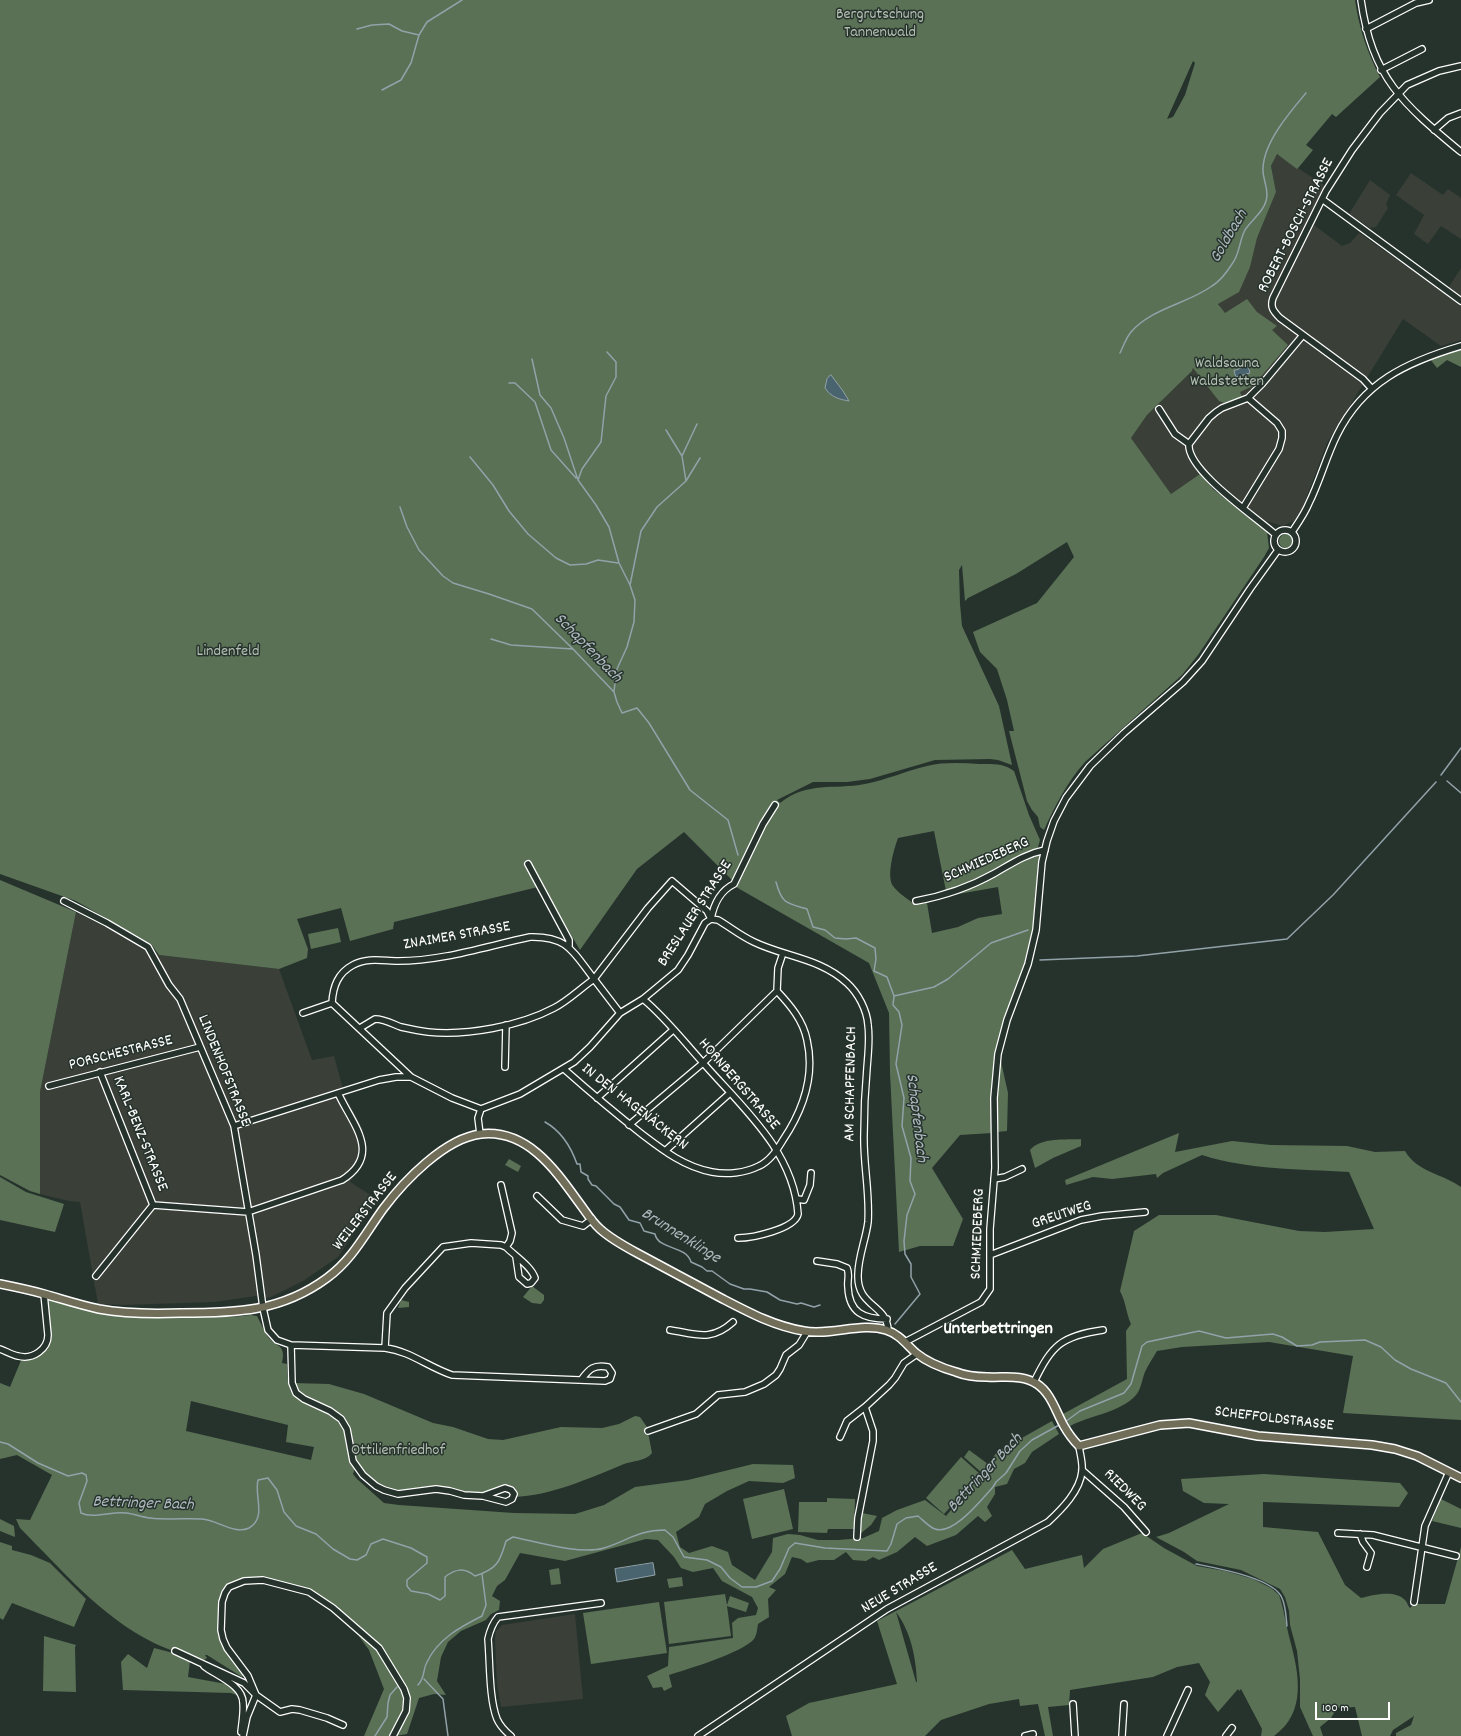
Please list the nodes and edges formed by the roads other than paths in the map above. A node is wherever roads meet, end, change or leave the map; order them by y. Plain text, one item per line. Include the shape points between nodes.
1 (1361, 0) edge
2 (1429, 0) edge
3 (1366, 29) junction
4 (1422, 49) dead end
5 (1460, 65) edge
6 (1381, 70) junction
7 (1398, 94) junction
8 (1461, 113) edge
9 (1434, 130) junction
10 (1461, 152) edge
11 (1322, 198) junction
12 (1461, 301) edge
13 (1303, 335) junction
14 (1461, 346) edge
15 (1372, 388) junction
16 (1248, 398) junction
17 (1159, 409) dead end
18 (1189, 444) junction
19 (1243, 508) junction
20 (1292, 532) junction
21 (1276, 535) junction
22 (1278, 550) junction
23 (775, 805) dead end
24 (1045, 850) junction
25 (528, 864) dead end
26 (64, 901) dead end
27 (916, 902) dead end
28 (712, 919) junction
29 (569, 946) junction
30 (783, 953) junction
31 (594, 979) junction
32 (777, 991) junction
33 (643, 999) junction
34 (332, 1003) junction
35 (303, 1013) dead end
36 (620, 1013) junction
37 (506, 1025) junction
38 (360, 1028) junction
39 (673, 1030) junction
40 (200, 1047) junction
41 (703, 1063) junction
42 (505, 1067) dead end
43 (564, 1069) junction
44 (100, 1072) junction
45 (411, 1077) junction
46 (49, 1086) dead end
47 (338, 1093) junction
48 (730, 1094) junction
49 (597, 1098) junction
50 (481, 1109) junction
51 (629, 1125) junction
52 (234, 1126) junction
53 (480, 1134) junction
54 (777, 1150) junction
55 (665, 1151) junction
56 (1022, 1169) dead end
57 (811, 1173) dead end
58 (994, 1179) junction
59 (501, 1185) dead end
60 (537, 1196) dead end
61 (797, 1199) junction
62 (153, 1205) junction
63 (248, 1212) junction
64 (1145, 1212) dead end
65 (592, 1219) junction
66 (738, 1238) dead end
67 (506, 1247) junction
68 (990, 1255) junction
69 (516, 1257) junction
70 (817, 1261) dead end
71 (96, 1276) dead end
72 (0, 1284) edge
73 (44, 1294) junction
74 (263, 1308) junction
75 (887, 1320) junction
76 (733, 1322) dead end
77 (670, 1330) dead end
78 (888, 1330) junction
79 (1103, 1330) dead end
80 (807, 1332) junction
81 (905, 1342) junction
82 (291, 1345) junction
83 (385, 1348) junction
84 (0, 1349) edge
85 (917, 1354) junction
86 (581, 1380) junction
87 (1034, 1382) junction
88 (865, 1407) junction
89 (648, 1431) dead end
90 (840, 1437) dead end
91 (1079, 1446) junction
92 (1082, 1470) junction
93 (1449, 1472) junction
94 (1461, 1478) edge
95 (483, 1496) junction
96 (1146, 1532) dead end
97 (1338, 1533) dead end
98 (1360, 1534) junction
99 (857, 1537) dead end
100 (1422, 1548) junction
101 (1456, 1556) dead end
102 (1367, 1567) dead end
103 (1414, 1602) dead end
104 (601, 1603) dead end
105 (175, 1651) dead end
106 (197, 1660) junction
107 (1188, 1690) dead end
108 (256, 1695) junction
109 (1073, 1704) dead end
110 (1124, 1704) dead end
111 (343, 1725) dead end
112 (1232, 1728) dead end
113 (1033, 1734) dead end
114 (242, 1736) edge
115 (393, 1736) edge
116 (511, 1736) edge
117 (698, 1736) edge
118 (1024, 1736) edge
119 (1075, 1736) edge
120 (1122, 1736) edge
121 (1167, 1736) edge
122 (1226, 1736) edge

1 - 3 street
2 - 3 street via 1416,3
3 - 6 street
4 - 6 street
5 - 7 street, ROBERT-BOSCH-STRASSE via 1424,76
6 - 7 street
7 - 9 street
7 - 11 street, ROBERT-BOSCH-STRASSE via 1352,150
8 - 9 street via 1448,118
9 - 10 street
11 - 12 street
11 - 13 street, ROBERT-BOSCH-STRASSE via 1271,304 1280,318
13 - 15 street, ROBERT-BOSCH-STRASSE
13 - 16 street
14 - 15 street via 1410,364
15 - 20 street via 1337,435 1309,504
16 - 18 street via 1216,412
16 - 19 street via 1277,423 1282,431 1282,438 1279,449
17 - 18 street via 1175,434
18 - 19 street via 1190,453 1204,472 1222,492
19 - 21 street
20 - 21 street via 1282,530
20 - 22 street via 1297,541 1293,550 1286,553
21 - 22 street via 1274,544
22 - 24 street, SCHMIEDEBERG via 1202,661 1183,682 1124,733 1076,782 1054,821
23 - 28 street, BRESLAUER STRASSE via 734,884 726,887 717,900
24 - 27 street, SCHMIEDEBERG via 1018,859 960,890
24 - 58 street, SCHMIEDEBERG via 1036,930 1028,964 1002,1036 995,1077
25 - 29 street via 569,940
26 - 40 street, LINDENHOFSTRASSE via 107,922 148,947 180,999
28 - 30 street, AM SCHAPFENBACH via 718,920 754,942
28 - 31 street via 707,911 672,881
28 - 33 street, BRESLAUER STRASSE via 705,923 678,970
29 - 31 street
29 - 34 street, ZNAIMER STRASSE via 543,937 530,937 429,959 359,962 343,972 333,990
30 - 32 street via 778,968
30 - 75 street, AM SCHAPFENBACH via 822,966 837,974 858,997 866,1014 868,1039 864,1147 868,1221 858,1270 858,1283 866,1299 885,1315
31 - 36 street
31 - 37 street via 556,1008
32 - 41 street
32 - 54 street, IN DEN HAGENÄCKERN via 790,1005 803,1026 810,1066 803,1104
33 - 36 street, BRESLAUER STRASSE
33 - 39 street, HORNBERGSTRASSE
34 - 35 street
34 - 38 street
36 - 43 street, BRESLAUER STRASSE via 590,1047
37 - 38 street via 454,1032 429,1032 375,1019
37 - 42 street
38 - 45 street
39 - 41 street, HORNBERGSTRASSE
39 - 49 street
40 - 44 street, PORSCHESTRASSE
40 - 52 street, LINDENHOFSTRASSE
41 - 48 street, HORNBERGSTRASSE
41 - 51 street
43 - 49 street, IN DEN HAGENÄCKERN
43 - 50 street, BRESLAUER STRASSE via 520,1094
44 - 46 street, PORSCHESTRASSE
44 - 62 street, KARL-BENZ-STRASSE
45 - 47 street via 379,1080
45 - 50 street via 452,1098
47 - 52 street
47 - 63 street via 360,1134 360,1163 351,1175
48 - 54 street, HORNBERGSTRASSE
48 - 55 street
49 - 51 street, IN DEN HAGENÄCKERN
50 - 53 street via 478,1118
51 - 55 street, IN DEN HAGENÄCKERN
52 - 63 street, LINDENHOFSTRASSE
53 - 65 main road, WEILERSTRASSE via 507,1136 530,1147 556,1172
53 - 74 main road, WEILERSTRASSE via 461,1139 447,1147 412,1177 382,1210 352,1255 329,1277 302,1294
54 - 55 street, IN DEN HAGENÄCKERN via 759,1166 732,1174 696,1169
54 - 61 street, HORNBERGSTRASSE via 787,1169
56 - 58 street
57 - 61 street via 810,1185 804,1200
58 - 68 street, SCHMIEDEBERG
59 - 67 street via 512,1232
60 - 65 street via 562,1220 583,1226
61 - 66 street, HORNBERGSTRASSE via 797,1218 790,1224 749,1238
62 - 63 street, KARL-BENZ-STRASSE
62 - 71 street
63 - 74 street, LINDENHOFSTRASSE
64 - 68 street, GREUTWEG via 1081,1220
65 - 80 main road, WEILERSTRASSE via 614,1240 685,1279 765,1320
67 - 69 street
67 - 83 street via 476,1243 443,1247 405,1288 387,1313
68 - 81 street, SCHMIEDEBERG via 990,1289 981,1302
69 - 69 street via 533,1274 535,1278 531,1283 527,1284 519,1277
70 - 75 street via 847,1268 849,1297 856,1309 867,1318
72 - 73 main road, WEILERSTRASSE
73 - 74 main road, WEILERSTRASSE via 83,1305 153,1314 231,1313
73 - 84 street via 48,1335 45,1346 28,1356 19,1356
74 - 82 street, LINDENHOFSTRASSE via 268,1330 277,1340
75 - 78 street
76 - 77 street via 710,1336
78 - 80 main road, WEILERSTRASSE via 865,1328 837,1332
78 - 81 main road, WEILERSTRASSE
79 - 87 street via 1086,1332 1060,1343 1045,1359
80 - 89 street via 799,1345 786,1355 776,1375 764,1384 745,1392 718,1395 696,1414
81 - 85 main road, WEILERSTRASSE
82 - 83 street
82 - 95 street via 294,1389 299,1396 341,1419 347,1429 353,1461 363,1475 376,1486 398,1494 436,1489
83 - 86 street via 412,1355 438,1371 452,1376
85 - 87 main road, WEILERSTRASSE via 939,1367 959,1374 1021,1378
85 - 88 street via 904,1363 895,1378
86 - 86 street via 608,1381 612,1373 608,1367 594,1366
87 - 91 main road via 1046,1393 1059,1418
88 - 90 street via 847,1421
88 - 99 street via 873,1431 873,1441 858,1518
91 - 92 street, NEUE STRASSE
91 - 93 main road, SCHEFFOLDSTRASSE via 1160,1426 1189,1423 1258,1436 1395,1449 1417,1456
92 - 96 street, RIEDWEG via 1124,1507
92 - 117 street, NEUE STRASSE via 1074,1492 1048,1522 887,1609
93 - 94 main road, SCHEFFOLDSTRASSE
93 - 100 street via 1430,1512
95 - 95 street via 506,1502 512,1499 514,1494 505,1488
97 - 98 street
98 - 100 street via 1374,1535
98 - 102 street via 1371,1553
100 - 101 street
100 - 103 street
104 - 116 street via 498,1617 493,1622 488,1639 494,1705 498,1720
105 - 106 street
106 - 108 street via 244,1683
106 - 114 street via 241,1693
107 - 121 street
108 - 111 street via 280,1712 300,1710
108 - 114 street
108 - 115 street via 248,1676 223,1639 222,1602 229,1587 244,1581 263,1580 309,1592 333,1608 379,1648 407,1698 406,1711
109 - 119 street
110 - 120 street
112 - 122 street
113 - 118 street

